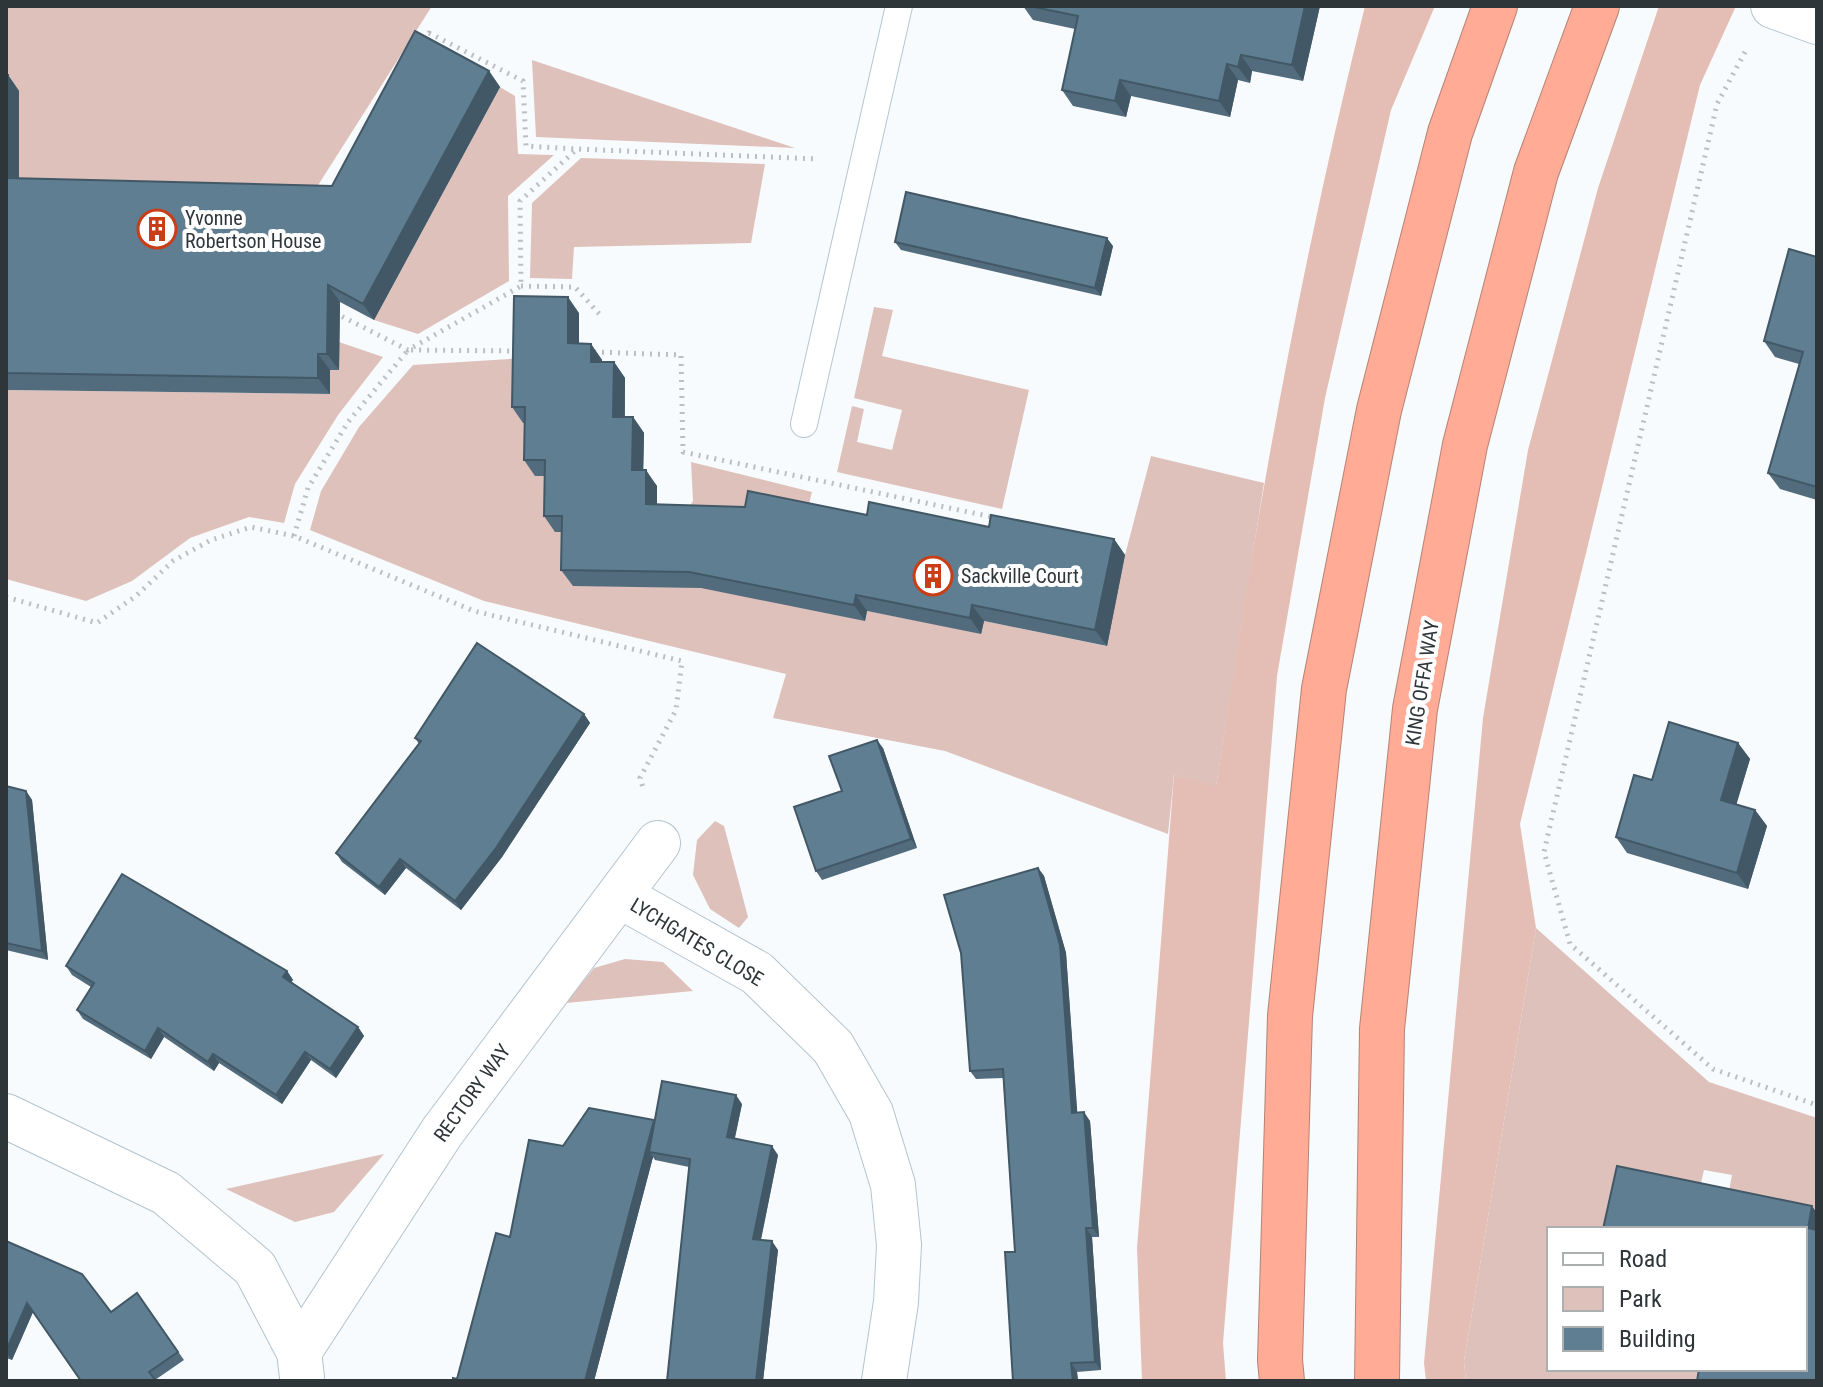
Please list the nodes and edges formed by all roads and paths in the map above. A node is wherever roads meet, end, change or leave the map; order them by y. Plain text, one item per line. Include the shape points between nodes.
1 (899, 6) edge
2 (1495, 6) edge
3 (1597, 6) edge
4 (1773, 6) edge
5 (1817, 22) edge
6 (422, 46) edge
7 (1747, 48) dead end
8 (577, 149) junction
9 (862, 161) junction
10 (521, 286) junction
11 (332, 312) edge
12 (602, 317) dead end
13 (408, 350) junction
14 (525, 351) edge
15 (804, 424) dead end
16 (294, 536) junction
17 (6, 597) edge
18 (658, 843) joint
19 (620, 896) junction
20 (1817, 1105) edge
21 (6, 1116) edge
22 (301, 1367) edge
23 (884, 1381) edge
24 (1282, 1381) edge
25 (1377, 1381) edge

1 - 9 lane
2 - 24 highway via 1450,133 1379,410 1324,689 1290,1016
3 - 25 highway, KING OFFA WAY via 1536,172 1469,430 1415,709 1382,1029
4 - 5 street
6 - 8 path via 429,33 523,81 526,146
7 - 20 path via 1717,104 1544,852 1570,944 1713,1069
8 - 9 path
8 - 10 path via 520,201
9 - 15 lane
10 - 12 path via 575,287
10 - 13 path
11 - 13 path
13 - 14 path
13 - 16 path via 332,448 308,488
16 - 17 path via 251,527 211,540 173,561 97,623
16 - 18 path via 474,611 682,661 676,710 640,778
18 - 19 street, RECTORY WAY
19 - 22 street, RECTORY WAY via 442,1132
19 - 23 street, LYCHGATES CLOSE via 757,973 833,1047 871,1113 893,1185 899,1245
21 - 22 street via 166,1193 255,1268

